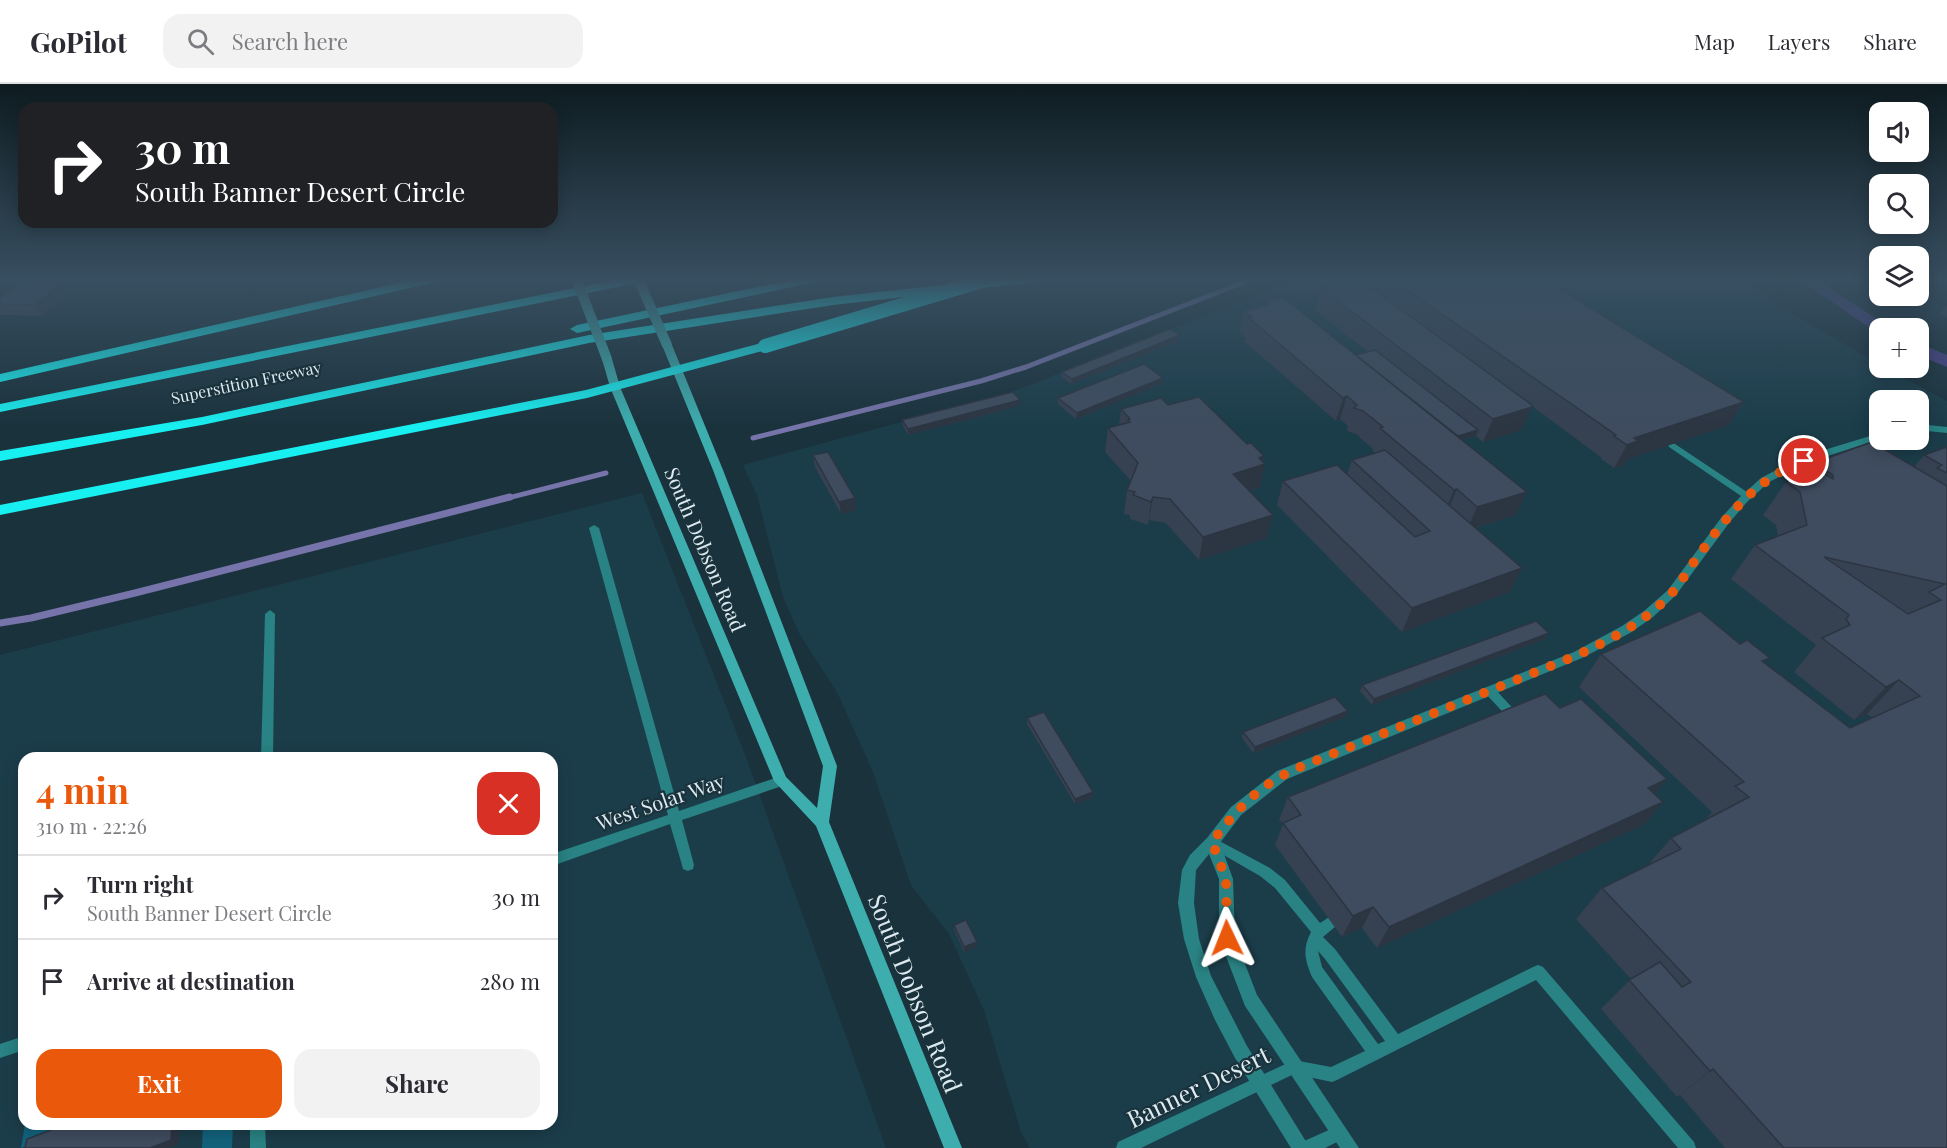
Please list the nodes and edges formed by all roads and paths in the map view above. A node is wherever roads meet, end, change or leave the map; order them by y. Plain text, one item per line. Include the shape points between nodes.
1 (220, 328) edge
2 (396, 328) edge
3 (587, 328) edge
4 (595, 328) edge
5 (660, 328) edge
6 (662, 328) edge
7 (826, 328) edge
8 (678, 371) junction
9 (0, 378) edge
10 (615, 387) junction
11 (0, 408) edge
12 (1929, 428) edge
13 (1947, 430) edge
14 (1869, 440) edge
15 (1672, 444) edge
16 (0, 455) edge
17 (1747, 496) junction
18 (0, 510) edge
19 (594, 528) dead end
20 (270, 614) dead end
21 (1490, 691) junction
22 (1519, 722) edge
23 (267, 752) edge
24 (781, 781) junction
25 (675, 818) junction
26 (822, 822) junction
27 (1212, 842) junction
28 (558, 858) edge
29 (688, 865) dead end
30 (1331, 922) dead end
31 (1317, 934) junction
32 (1396, 1043) junction
33 (18, 1045) edge
34 (0, 1051) edge
35 (1376, 1053) junction
36 (1294, 1067) junction
37 (1260, 1081) junction
38 (258, 1130) edge
39 (1340, 1133) junction
40 (258, 1148) edge
41 (953, 1148) edge
42 (1124, 1148) edge
43 (1301, 1148) edge
44 (1308, 1148) edge
45 (1350, 1148) edge
46 (1688, 1148) edge

1 - 9 highway
2 - 11 highway, Superstition Freeway
3 - 16 highway, Superstition Freeway
4 - 10 main road, South Dobson Road, bridge
5 - 8 main road, South Dobson Road, bridge
6 - 16 highway via 589,339 201,421
7 - 8 highway, bridge
8 - 10 highway
8 - 26 main road, South Dobson Road via 830,766
10 - 18 highway
10 - 24 main road, South Dobson Road
12 - 13 street
14 - 17 street via 1787,468
15 - 17 lane
17 - 21 street via 1671,594 1647,617 1615,638
19 - 25 lane
20 - 23 lane
21 - 22 lane
21 - 27 street via 1282,775 1236,810
24 - 25 lane, West Solar Way
24 - 26 main road, South Dobson Road
25 - 28 lane, West Solar Way
25 - 29 lane
26 - 41 main road, South Dobson Road
27 - 31 lane via 1280,884
27 - 36 street via 1226,879 1227,938 1236,967 1251,1000
27 - 37 street via 1189,868 1186,908 1195,955 1216,1006
30 - 31 lane
31 - 32 lane
31 - 35 lane via 1310,950 1317,972
32 - 35 lane
32 - 46 lane via 1538,972
33 - 34 lane
35 - 36 lane via 1332,1075
36 - 37 lane, Banner Desert
36 - 39 street
37 - 42 lane, Banner Desert
37 - 43 street
38 - 40 lane
39 - 44 lane
39 - 45 street

